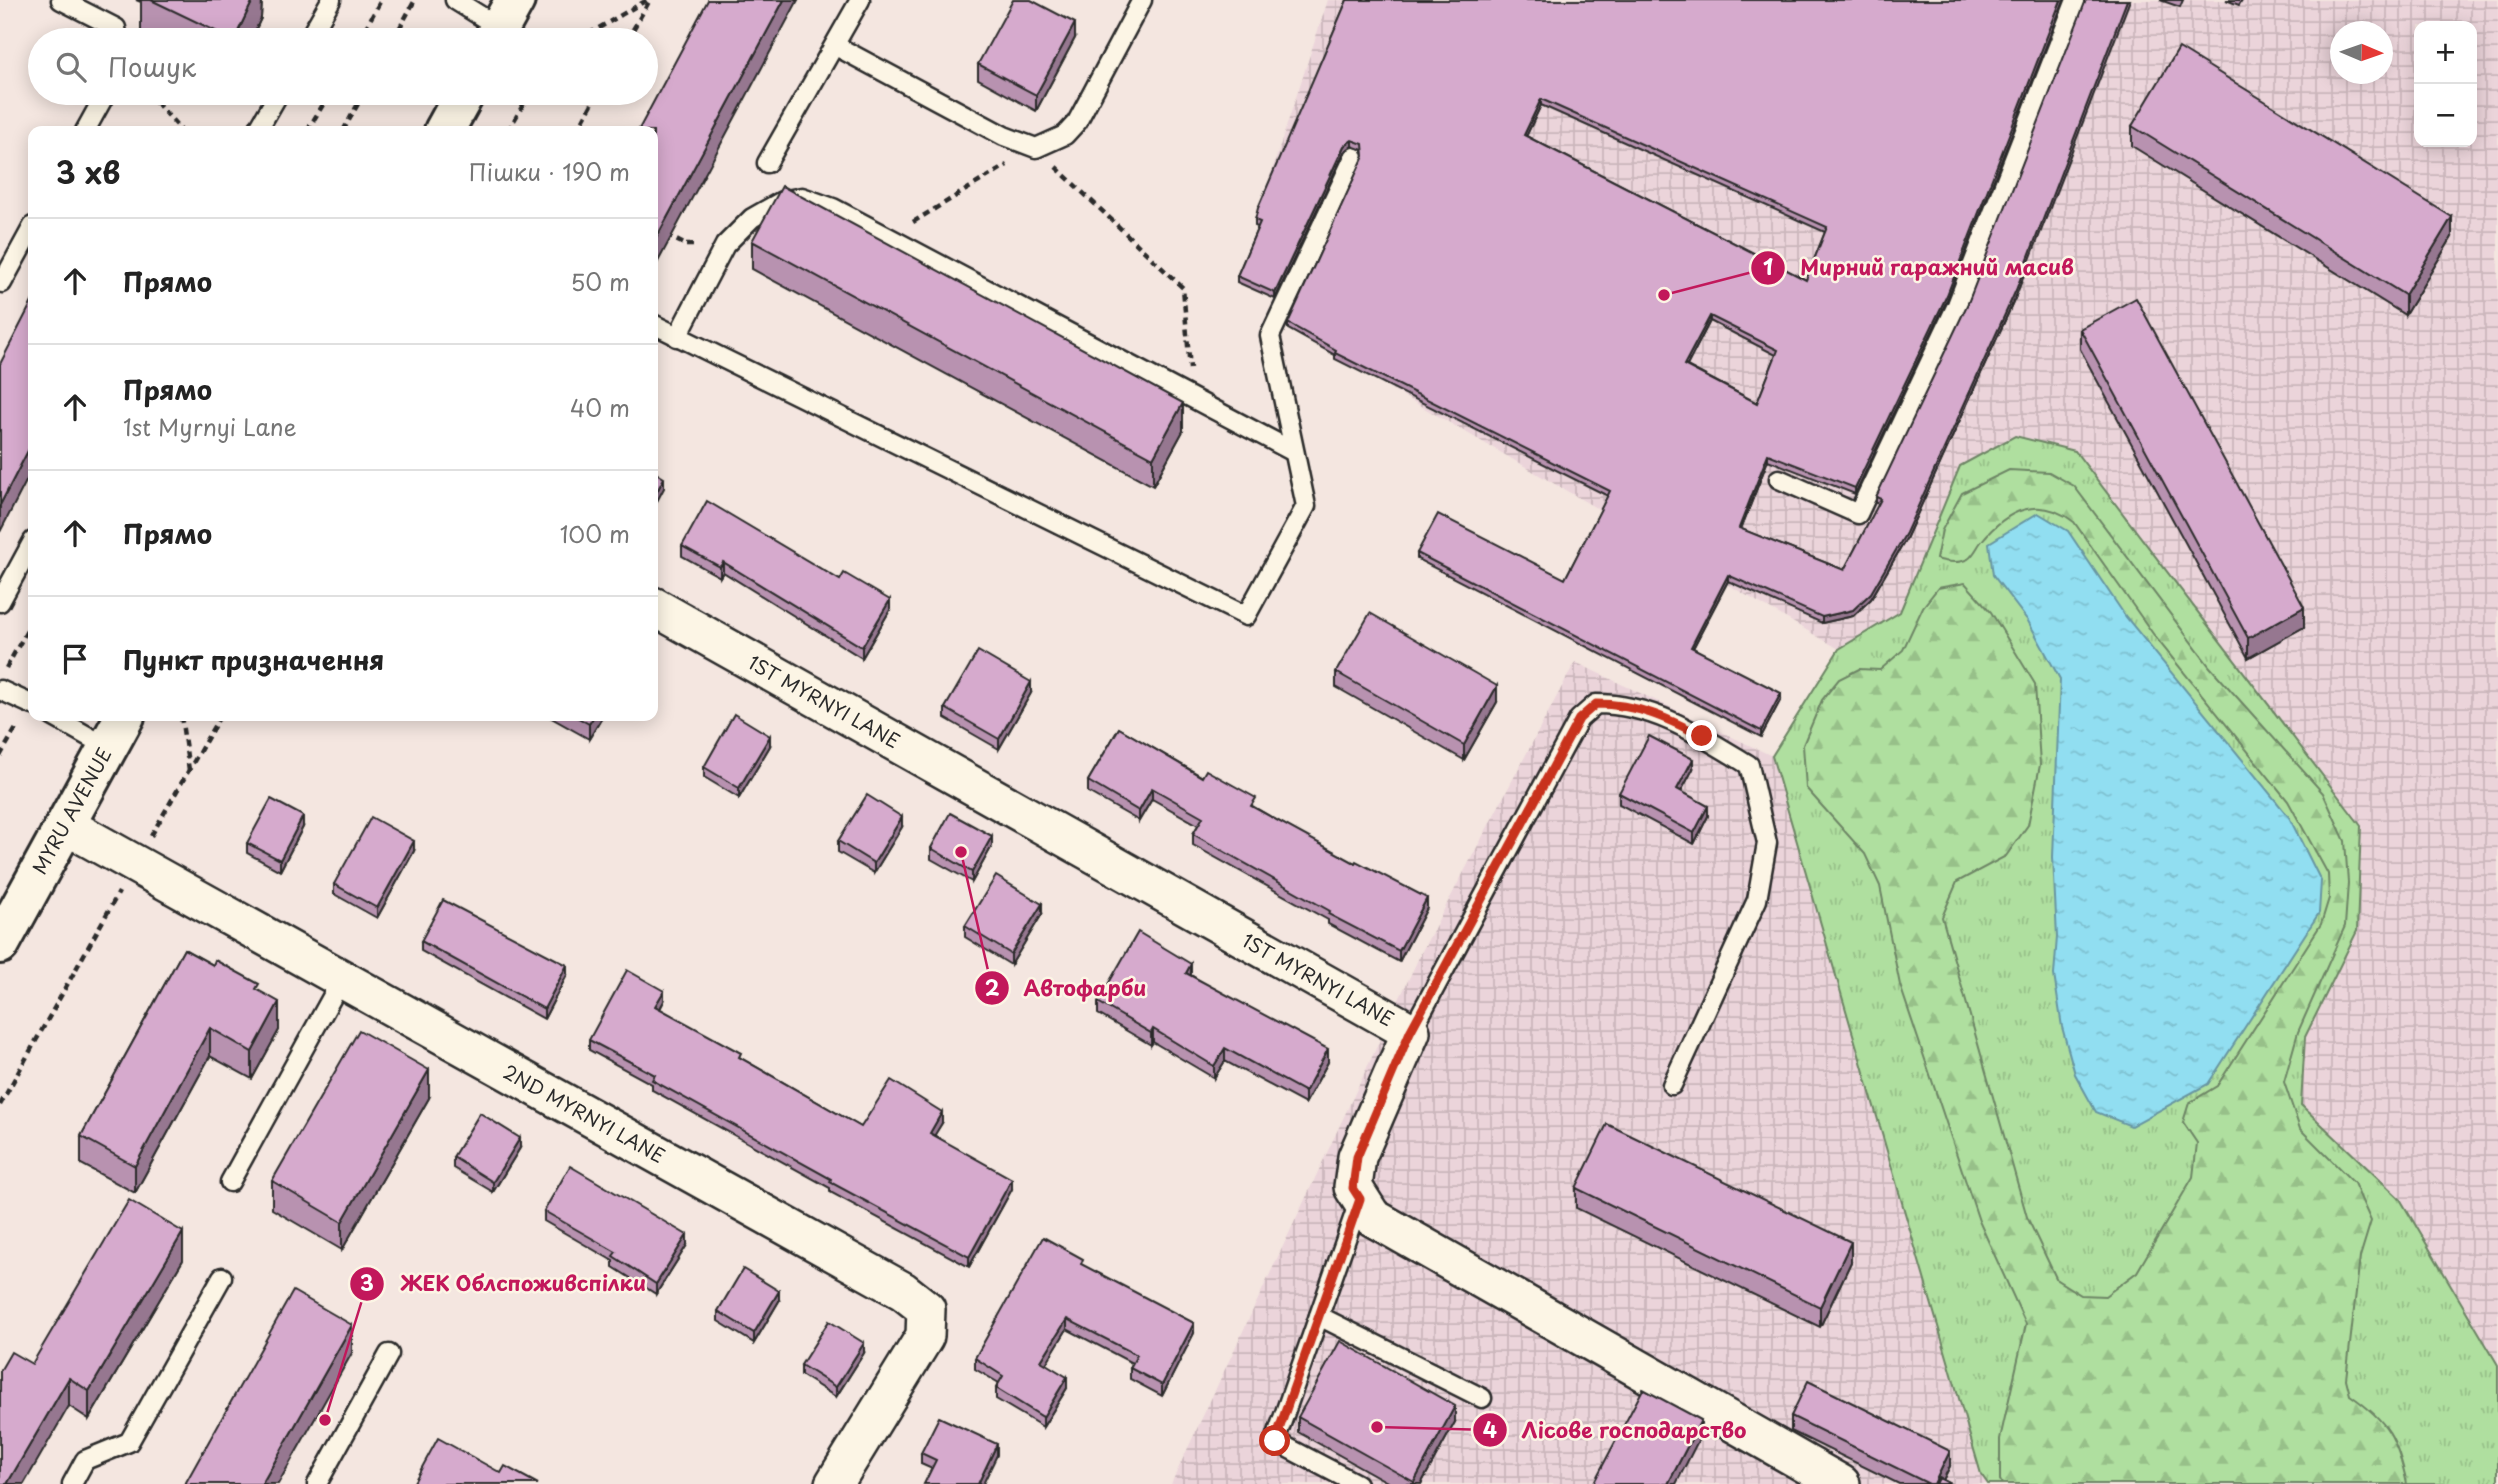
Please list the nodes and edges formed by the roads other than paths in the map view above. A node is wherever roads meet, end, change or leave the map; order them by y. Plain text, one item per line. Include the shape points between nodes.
1 (61, 0) edge
2 (331, 0) edge
3 (455, 0) edge
4 (860, 0) edge
5 (1142, 0) edge
6 (2076, 0) edge
7 (503, 23) edge
8 (116, 28) edge
9 (315, 28) edge
10 (836, 46) junction
11 (99, 105) edge
12 (272, 105) edge
13 (458, 105) edge
14 (88, 126) edge
15 (260, 126) edge
16 (447, 126) edge
17 (1354, 157) dead end
18 (767, 163) dead end
19 (28, 235) edge
20 (2, 283) dead end
21 (658, 327) edge
22 (677, 337) junction
23 (1294, 452) junction
24 (1779, 479) dead end
25 (28, 550) edge
26 (0, 602) edge
27 (658, 609) edge
28 (0, 690) edge
29 (28, 703) edge
30 (72, 721) edge
31 (116, 732) edge
32 (65, 825) junction
33 (0, 944) edge
34 (342, 979) junction
35 (1410, 1032) junction
36 (1672, 1085) dead end
37 (230, 1182) dead end
38 (1360, 1199) junction
39 (222, 1277) dead end
40 (1319, 1316) junction
41 (389, 1354) dead end
42 (1482, 1398) dead end
43 (72, 1484) edge
44 (317, 1484) edge
45 (834, 1484) edge
46 (1357, 1484) edge
47 (1840, 1484) edge

1 - 8 lane
2 - 9 lane
3 - 7 lane
4 - 10 lane
5 - 10 lane via 1077,122 1065,135 1036,148 1004,136
6 - 24 lane via 1957,305 1858,514
10 - 18 lane
11 - 14 lane
12 - 15 lane
13 - 16 main road
17 - 23 lane via 1270,336
19 - 20 lane
21 - 22 lane
22 - 23 lane via 725,245 752,218 782,201 802,197 833,208
22 - 23 lane via 1246,616 1306,506
25 - 26 lane
27 - 35 street, 1ST MYRNYI LANE
28 - 29 lane
30 - 31 lane
31 - 32 main road, MYRU AVENUE
32 - 33 main road, MYRU AVENUE
32 - 34 street, 2ND MYRNYI LANE
34 - 37 lane
34 - 45 street, 2ND MYRNYI LANE via 903,1291 926,1309 925,1336
35 - 36 lane via 1579,719 1596,704 1620,704 1656,712 1749,765 1767,843 1757,900
35 - 38 street, 1ST MYRNYI LANE via 1357,1157 1353,1188
38 - 40 lane
38 - 47 street via 1372,1217
39 - 43 lane via 129,1442 85,1460
40 - 42 lane
40 - 46 lane via 1275,1441
41 - 44 lane

